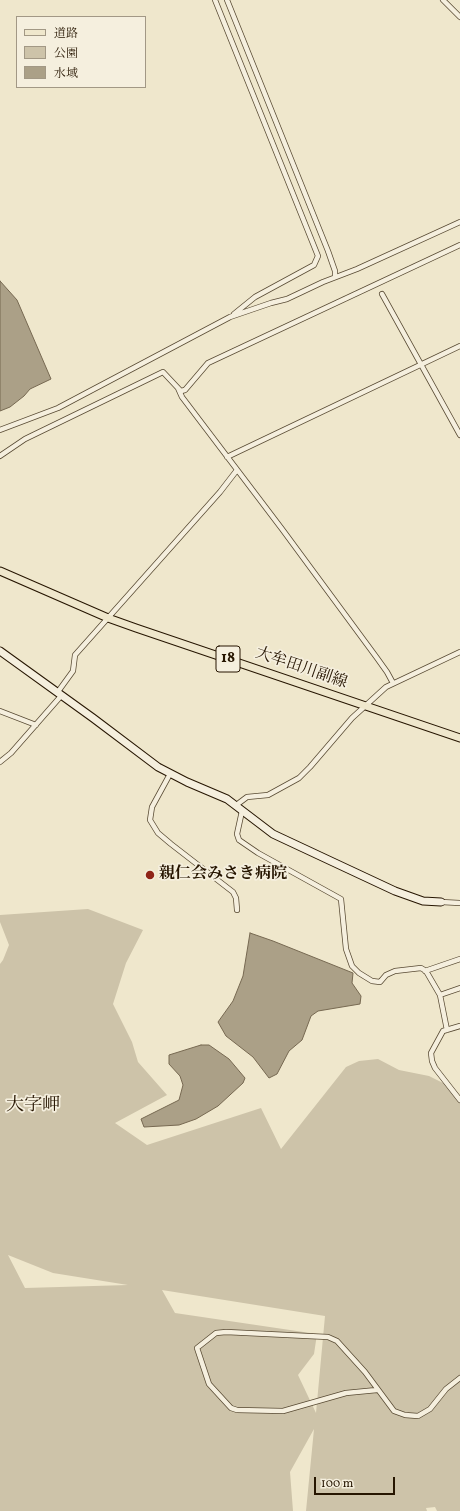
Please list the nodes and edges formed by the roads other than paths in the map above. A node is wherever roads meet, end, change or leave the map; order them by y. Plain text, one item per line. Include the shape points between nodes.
1 (215, 0) edge
2 (226, 0) edge
3 (443, 0) edge
4 (460, 17) edge
5 (460, 222) edge
6 (460, 246) edge
7 (336, 277) junction
8 (382, 294) dead end
9 (230, 317) junction
10 (460, 346) edge
11 (421, 364) junction
12 (178, 388) junction
13 (0, 432) edge
14 (460, 435) edge
15 (0, 456) edge
16 (227, 457) junction
17 (237, 470) junction
18 (0, 571) edge
19 (108, 618) junction
20 (0, 651) edge
21 (460, 652) edge
22 (393, 683) junction
23 (59, 694) junction
24 (364, 705) junction
25 (0, 711) edge
26 (36, 725) junction
27 (460, 738) edge
28 (0, 762) edge
29 (170, 774) junction
30 (236, 806) junction
31 (242, 811) junction
32 (440, 902) joint
33 (460, 902) edge
34 (237, 910) dead end
35 (460, 959) edge
36 (425, 971) junction
37 (460, 988) edge
38 (440, 995) junction
39 (460, 1026) edge
40 (446, 1030) junction
41 (460, 1100) edge
42 (460, 1378) edge
43 (377, 1390) junction

1 - 9 street via 318,256 314,265 254,297
2 - 7 street via 328,251
3 - 4 street
5 - 7 street
6 - 12 street via 208,363 185,390
7 - 9 street via 287,299
8 - 11 street
9 - 13 street via 58,408
10 - 11 street
11 - 14 street
11 - 16 street
12 - 15 street via 163,372 25,439
12 - 16 street
16 - 17 street
17 - 19 street
17 - 22 street via 373,652
18 - 19 main road, 大牟田川副線 / 18
19 - 23 street via 75,655 73,671
19 - 24 main road, 大牟田川副線 / 18
20 - 23 street
21 - 22 street
22 - 24 street
23 - 26 street
23 - 29 street
24 - 27 main road, 大牟田川副線 / 18
24 - 30 street via 299,778 268,795 247,797
25 - 26 street
26 - 28 street
29 - 30 street via 227,799
29 - 34 street via 152,807 150,820 158,833 234,892
30 - 31 street
31 - 32 street via 273,834 395,891 423,901
31 - 36 street via 237,834 239,840 341,899 346,949 352,966 359,973 372,981 380,982 386,975 395,971 421,968
32 - 33 street
35 - 36 street
36 - 38 street
37 - 38 street
38 - 40 street
39 - 40 street
40 - 41 street via 431,1053 432,1061
42 - 43 street via 446,1389 430,1409 418,1416 394,1411
43 - 43 street via 346,1393 283,1411 237,1410 231,1408 209,1384 197,1348 216,1332 328,1337 337,1341

